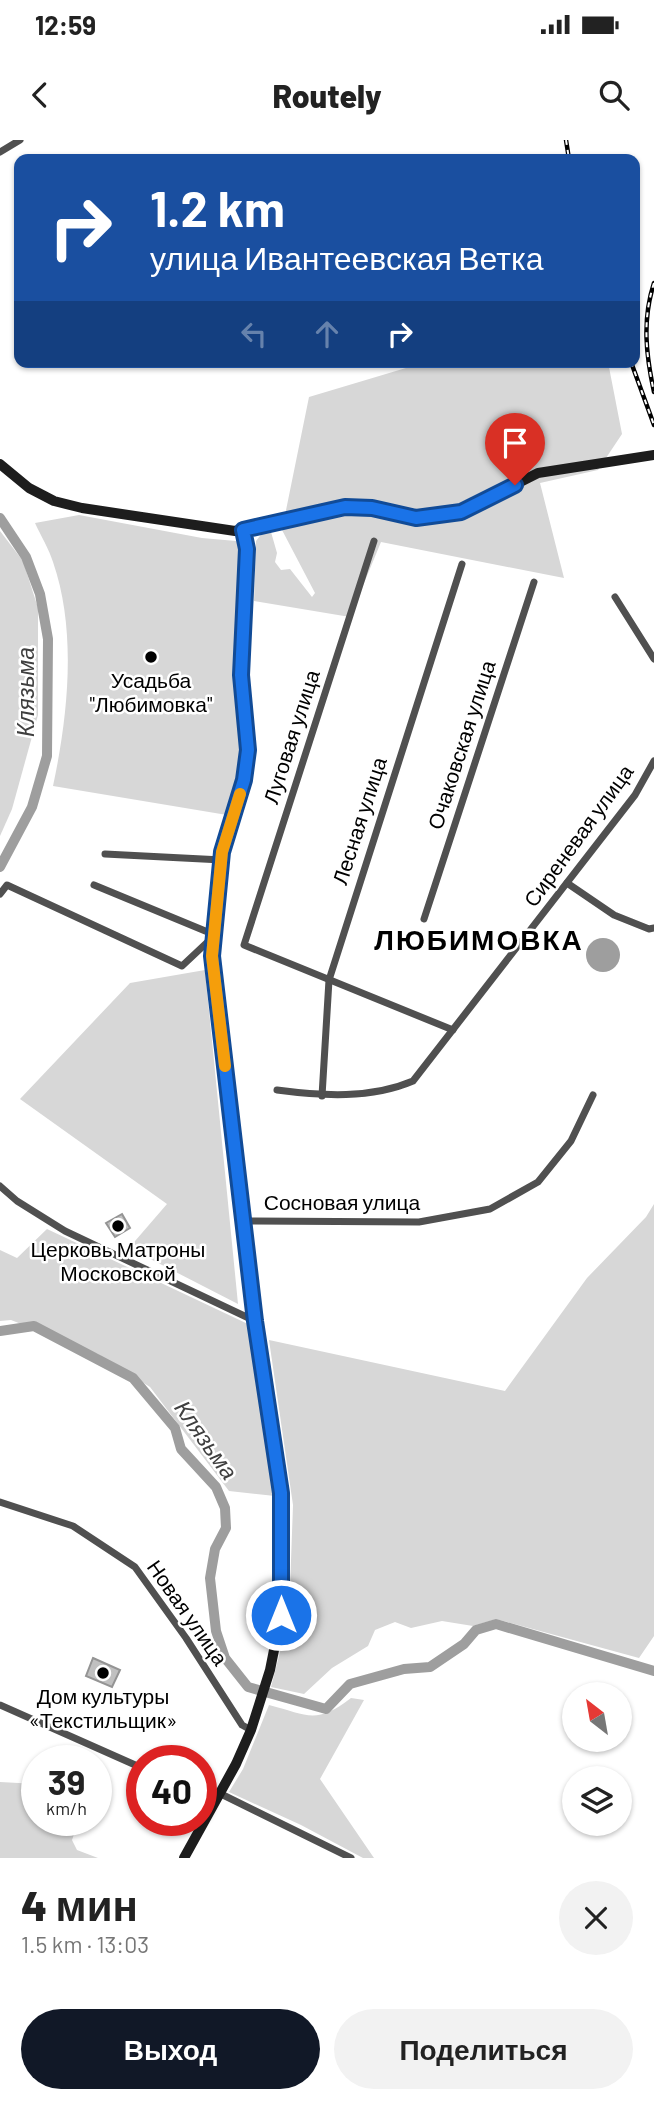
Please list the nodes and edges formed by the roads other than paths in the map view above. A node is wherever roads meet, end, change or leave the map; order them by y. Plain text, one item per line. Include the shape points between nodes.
1 (20, 140) edge
2 (0, 152) edge
3 (654, 455) edge
4 (1, 464) edge
5 (243, 530) junction
6 (374, 541) dead end
7 (462, 564) dead end
8 (534, 582) dead end
9 (615, 597) dead end
10 (654, 659) edge
11 (654, 761) edge
12 (105, 854) dead end
13 (222, 860) junction
14 (567, 883) junction
15 (94, 884) dead end
16 (0, 894) edge
17 (424, 919) dead end
18 (654, 928) edge
19 (215, 934) junction
20 (329, 980) junction
21 (453, 1030) junction
22 (277, 1090) dead end
23 (593, 1095) dead end
24 (322, 1096) junction
25 (0, 1186) edge
26 (244, 1221) junction
27 (255, 1321) junction
28 (0, 1502) edge
29 (0, 1705) edge
30 (251, 1730) junction
31 (126, 1761) edge
32 (218, 1797) junction
33 (184, 1858) edge
34 (351, 1858) edge

1 - 2 street
3 - 5 street via 538,473 461,512 416,518 345,507
4 - 5 street via 38,494 82,508
5 - 13 street via 247,549 241,675 248,750
6 - 20 street, Луговая улица via 244,945
7 - 20 street, Лесная улица
8 - 17 street, Очаковская улица
9 - 10 street
11 - 14 street, Сиреневая улица via 635,795
12 - 13 street
13 - 19 street
14 - 18 street via 614,915
14 - 21 street, Сиреневая улица
15 - 19 street
16 - 19 street via 7,885 182,966
19 - 26 street via 212,956
20 - 21 street
20 - 24 street, Лесная улица
21 - 24 street, Сиреневая улица via 413,1080 395,1088
22 - 24 street, Сиреневая улица
23 - 26 street, Сосновая улица via 571,1141 538,1182 490,1209 419,1222
25 - 27 street via 65,1231
26 - 27 street
27 - 30 street via 281,1493 281,1615
28 - 30 street, Новая улица via 73,1526 135,1567 242,1725
29 - 31 street
30 - 32 street
32 - 33 street
32 - 34 street

